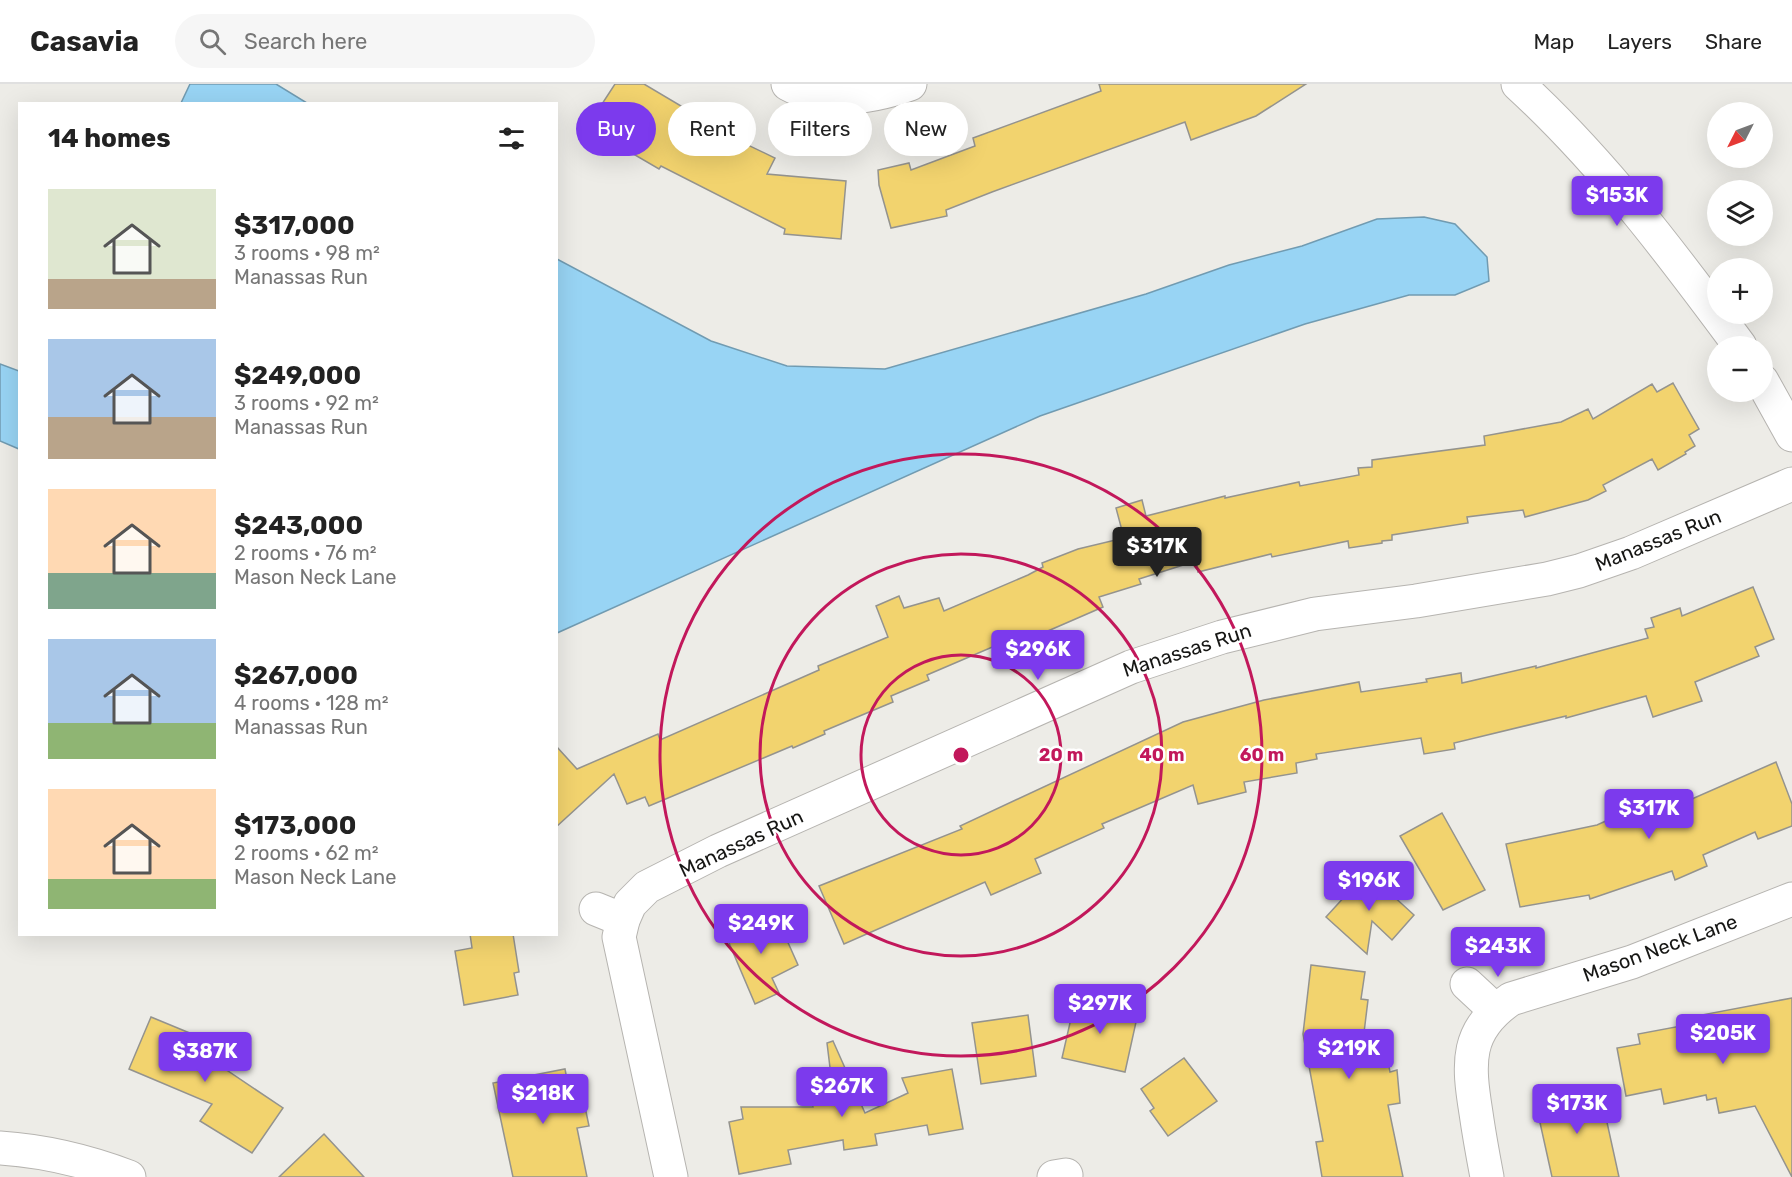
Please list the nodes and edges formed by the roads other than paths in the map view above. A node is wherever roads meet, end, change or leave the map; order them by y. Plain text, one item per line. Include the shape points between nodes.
1 (788, 84) edge
2 (910, 84) edge
3 (1518, 84) edge
4 (1733, 336) edge
5 (1773, 401) edge
6 (1792, 435) edge
7 (1792, 484) edge
8 (1792, 899) edge
9 (1467, 984) dead end
10 (1495, 1010) junction
11 (0, 1148) edge
12 (129, 1177) edge
13 (671, 1177) edge
14 (1487, 1177) edge

1 - 2 street via 823,96 857,98 884,94
3 - 4 street via 1603,171 1663,242
5 - 6 street
7 - 13 street, Manassas Run via 1579,571 1416,601 1315,614 1222,637 1131,667 717,851 646,887 630,904 609,915 619,937
8 - 10 street, Mason Neck Lane via 1632,962 1511,999
9 - 10 street
10 - 14 street, Mason Neck Lane via 1477,1034 1470,1057
11 - 12 street via 33,1150 90,1162

